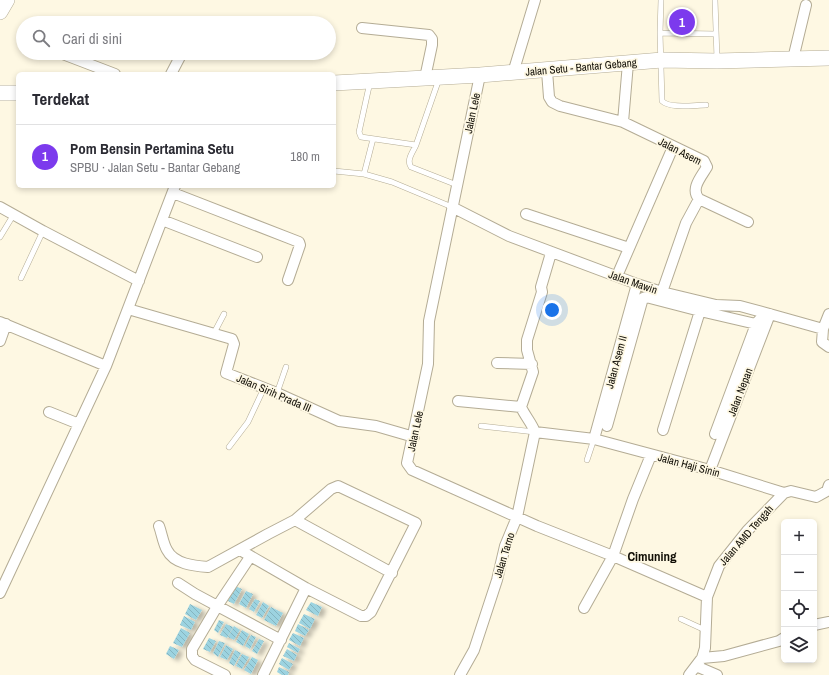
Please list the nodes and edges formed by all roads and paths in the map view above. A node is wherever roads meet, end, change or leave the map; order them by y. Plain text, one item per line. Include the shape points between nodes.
1 (7, 0) edge
2 (535, 0) edge
3 (661, 0) edge
4 (715, 0) edge
5 (806, 5) dead end
6 (0, 12) edge
7 (362, 28) dead end
8 (660, 33) junction
9 (716, 34) junction
10 (829, 58) edge
11 (793, 59) junction
12 (78, 60) edge
13 (178, 60) edge
14 (662, 60) junction
15 (717, 61) junction
16 (628, 63) junction
17 (547, 71) junction
18 (109, 72) edge
19 (172, 72) edge
20 (513, 73) junction
21 (480, 75) junction
22 (440, 77) junction
23 (425, 78) junction
24 (370, 81) junction
25 (336, 83) edge
26 (0, 93) edge
27 (16, 93) edge
28 (706, 105) dead end
29 (623, 122) junction
30 (373, 139) junction
31 (416, 145) junction
32 (673, 147) junction
33 (336, 171) edge
34 (364, 174) junction
35 (457, 184) junction
36 (174, 189) edge
37 (699, 199) junction
38 (0, 207) edge
39 (452, 207) junction
40 (14, 214) junction
41 (526, 214) dead end
42 (162, 220) junction
43 (748, 222) dead end
44 (43, 231) junction
45 (0, 237) edge
46 (629, 248) junction
47 (551, 252) junction
48 (257, 257) dead end
49 (617, 276) junction
50 (21, 278) dead end
51 (139, 280) junction
52 (288, 280) dead end
53 (637, 284) junction
54 (662, 292) junction
55 (128, 309) junction
56 (700, 311) junction
57 (768, 313) junction
58 (224, 314) dead end
59 (829, 314) edge
60 (3, 323) edge
61 (756, 324) junction
62 (823, 329) junction
63 (214, 333) junction
64 (0, 341) edge
65 (829, 347) edge
66 (497, 363) dead end
67 (532, 364) junction
68 (106, 366) junction
69 (286, 367) dead end
70 (264, 388) junction
71 (277, 393) junction
72 (458, 401) dead end
73 (521, 407) junction
74 (49, 412) dead end
75 (79, 424) junction
76 (481, 426) dead end
77 (607, 426) dead end
78 (663, 430) dead end
79 (535, 432) junction
80 (715, 434) dead end
81 (414, 437) junction
82 (594, 439) junction
83 (229, 447) dead end
84 (651, 454) junction
85 (587, 460) dead end
86 (710, 470) junction
87 (829, 485) edge
88 (784, 493) junction
89 (517, 517) junction
90 (295, 520) junction
91 (159, 526) dead end
92 (240, 550) junction
93 (250, 556) junction
94 (613, 556) junction
95 (392, 573) junction
96 (178, 583) dead end
97 (306, 588) junction
98 (0, 594) edge
99 (707, 597) junction
100 (218, 605) junction
101 (584, 608) dead end
102 (681, 620) dead end
103 (829, 622) edge
104 (817, 624) edge
105 (706, 631) junction
106 (281, 640) junction
107 (781, 640) edge
108 (699, 662) junction
109 (214, 673) edge
110 (225, 675) edge
111 (263, 675) edge
112 (460, 675) edge
113 (689, 675) edge
114 (717, 675) edge

1 - 6 main road
2 - 20 street
3 - 8 lane
4 - 9 lane
5 - 11 street
7 - 23 street via 429,35 432,45
8 - 9 lane
8 - 14 lane
9 - 15 lane
10 - 11 main road, Jalan Setu - Bantar Gebang
11 - 15 main road, Jalan Setu - Bantar Gebang
12 - 18 street
13 - 19 street
14 - 15 main road, Jalan Setu - Bantar Gebang
14 - 16 main road, Jalan Setu - Bantar Gebang
14 - 28 lane via 662,101 672,106
16 - 17 main road, Jalan Setu - Bantar Gebang
16 - 29 street
17 - 20 main road, Jalan Setu - Bantar Gebang
17 - 29 street, Jalan Asem via 549,97 552,102
20 - 21 main road, Jalan Setu - Bantar Gebang
21 - 22 main road, Jalan Setu - Bantar Gebang
21 - 35 street, Jalan Lele
22 - 23 main road, Jalan Setu - Bantar Gebang
22 - 31 lane
23 - 24 main road, Jalan Setu - Bantar Gebang
24 - 25 main road, Jalan Setu - Bantar Gebang
24 - 30 lane via 359,132 362,137
26 - 27 main road
29 - 32 street, Jalan Asem
30 - 31 lane
30 - 34 lane
31 - 35 lane via 409,159 411,167
32 - 37 street, Jalan Asem via 706,164 707,167 695,189
32 - 46 street
33 - 34 lane
34 - 39 lane via 392,182
35 - 39 street, Jalan Lele
36 - 42 street
36 - 52 street via 299,242
37 - 43 street
37 - 54 street via 686,223
38 - 40 street
39 - 47 street, Jalan Mawin via 509,236
39 - 81 street, Jalan Lele via 429,322 428,364
40 - 44 street
40 - 45 lane
41 - 46 street
42 - 48 street
42 - 51 street
44 - 50 lane
44 - 51 street
46 - 49 street
47 - 49 street, Jalan Mawin
47 - 67 street via 527,340 527,350
49 - 53 street, Jalan Mawin
51 - 55 street
53 - 54 street, Jalan Mawin
53 - 82 street, Jalan Asem II
54 - 57 street, Jalan Mawin via 716,305 740,306
55 - 63 street, Jalan Sirih Prada III
55 - 68 street
56 - 61 street
56 - 77 street via 643,298
56 - 78 street
57 - 61 street
57 - 62 street, Jalan Mawin
57 - 86 street, Jalan Nepan
58 - 63 lane
59 - 62 street
60 - 64 street
60 - 68 street
61 - 80 street
62 - 65 street via 822,342
63 - 70 street, Jalan Sirih Prada III via 234,341 226,373
66 - 67 street
67 - 73 street via 533,372
68 - 75 street
69 - 71 lane
70 - 71 street, Jalan Sirih Prada III
70 - 83 lane via 248,422
71 - 81 street, Jalan Sirih Prada III via 339,421 376,426
72 - 73 street
73 - 79 street
74 - 75 street
75 - 98 street
76 - 79 lane
79 - 82 street, Jalan Haji Sinin
79 - 89 street, Jalan Tarno
81 - 89 street, Jalan Lele via 408,463 412,470
82 - 84 street, Jalan Haji Sinin
82 - 85 lane
84 - 86 street, Jalan Haji Sinin
84 - 94 street
86 - 88 street, Jalan Haji Sinin
87 - 88 street via 827,491 816,497 791,491
88 - 99 street, Jalan AMD Tengah via 725,557
89 - 94 street, Jalan Lele
89 - 112 street, Jalan Tarno via 505,546 497,580 474,650
90 - 92 street
90 - 95 street
90 - 95 street via 338,486 416,522
91 - 92 street via 167,550 175,560 208,567
92 - 93 street
93 - 97 street
93 - 100 street
94 - 99 street, Jalan Lele
94 - 101 street
95 - 97 street via 371,612 366,616 361,616
96 - 100 street
97 - 106 street
99 - 105 street, Jalan AMD Tengah
100 - 106 street
100 - 109 street via 192,649 195,660
102 - 105 lane
103 - 104 street
105 - 108 street, Jalan AMD Tengah via 705,648
106 - 111 street
107 - 108 street
108 - 113 street, Jalan AMD Tengah
108 - 114 street
109 - 110 street

